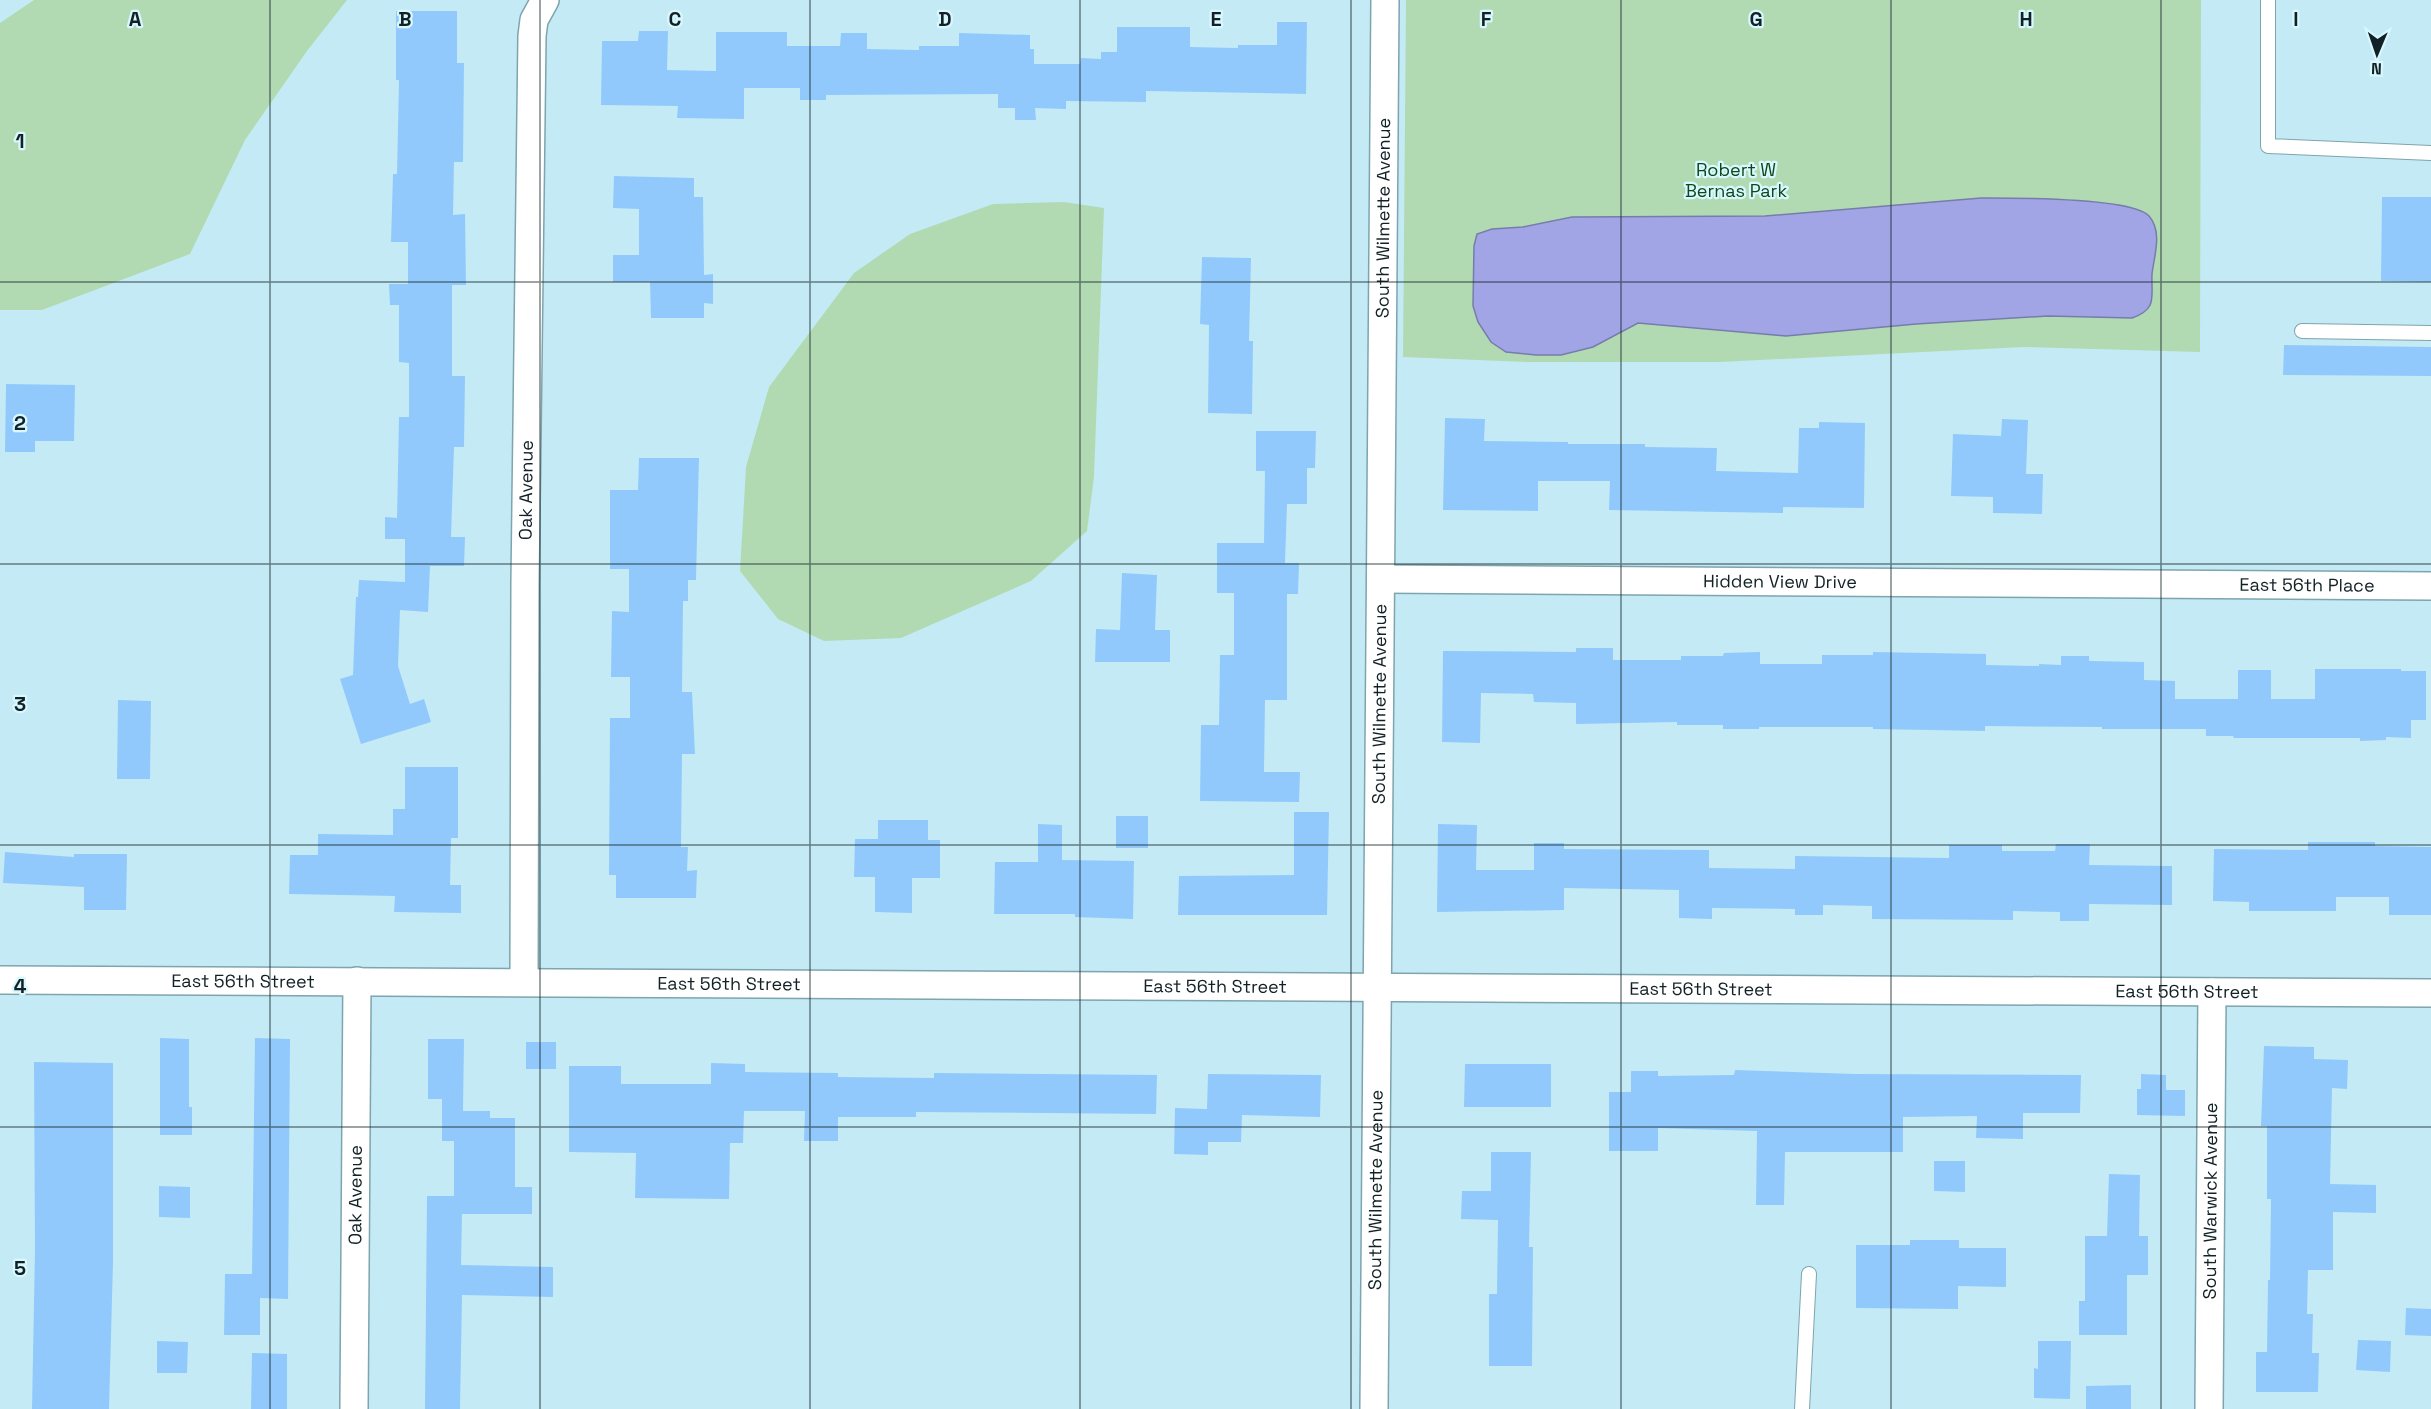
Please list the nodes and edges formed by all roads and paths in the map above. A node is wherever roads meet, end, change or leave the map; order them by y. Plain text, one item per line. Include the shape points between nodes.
1 (545, 0) edge
2 (1385, 0) edge
3 (2268, 0) edge
4 (2431, 153) edge
5 (2302, 331) dead end
6 (2431, 333) edge
7 (1381, 579) junction
8 (2181, 584) joint
9 (2431, 586) edge
10 (0, 980) edge
11 (357, 981) junction
12 (524, 982) junction
13 (1377, 987) junction
14 (2212, 992) junction
15 (2431, 993) edge
16 (1809, 1274) dead end
17 (354, 1409) edge
18 (1374, 1409) edge
19 (1802, 1409) edge
20 (2209, 1409) edge

1 - 12 street, Oak Avenue via 534,20 532,36
2 - 7 street, South Wilmette Avenue
3 - 4 lane via 2268,146
5 - 6 lane
7 - 8 street, Hidden View Drive
7 - 13 street, South Wilmette Avenue
8 - 9 street, East 56th Place
10 - 11 street, East 56th Street
11 - 12 street, East 56th Street
11 - 17 street, Oak Avenue
12 - 13 street, East 56th Street
13 - 14 street, East 56th Street
13 - 18 street, South Wilmette Avenue
14 - 15 street, East 56th Street
14 - 20 street, South Warwick Avenue
16 - 19 lane

